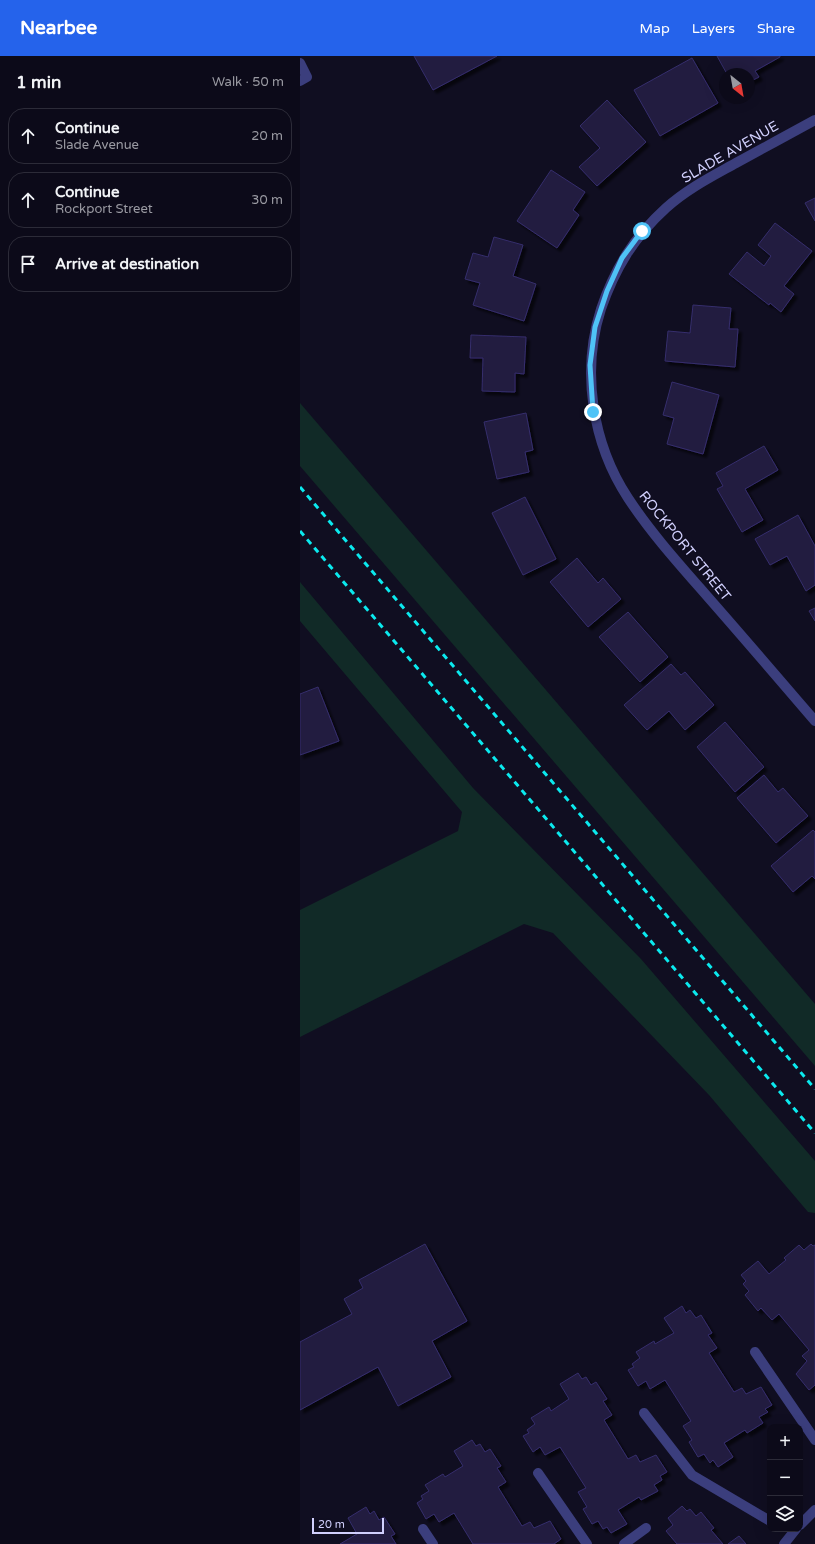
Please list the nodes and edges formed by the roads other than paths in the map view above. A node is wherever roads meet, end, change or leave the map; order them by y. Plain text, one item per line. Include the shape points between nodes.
1 (300, 63) edge
2 (300, 81) edge
3 (815, 120) edge
4 (607, 291) joint
5 (815, 721) edge
6 (755, 1352) dead end
7 (644, 1413) dead end
8 (815, 1440) edge
9 (538, 1473) dead end
10 (815, 1510) edge
11 (767, 1520) edge
12 (803, 1522) edge
13 (646, 1528) dead end
14 (423, 1529) dead end
15 (790, 1532) edge
16 (433, 1544) edge
17 (587, 1544) edge
18 (624, 1544) edge
19 (784, 1544) edge

1 - 2 street via 307,77
3 - 4 street, SLADE AVENUE via 694,186 667,207 642,231 622,258
4 - 5 street, ROCKPORT STREET via 595,327 590,365 593,412 606,455 627,496 653,534
6 - 8 street
7 - 11 street via 692,1475
9 - 17 street
10 - 12 street
13 - 18 street
14 - 16 street
15 - 19 street

